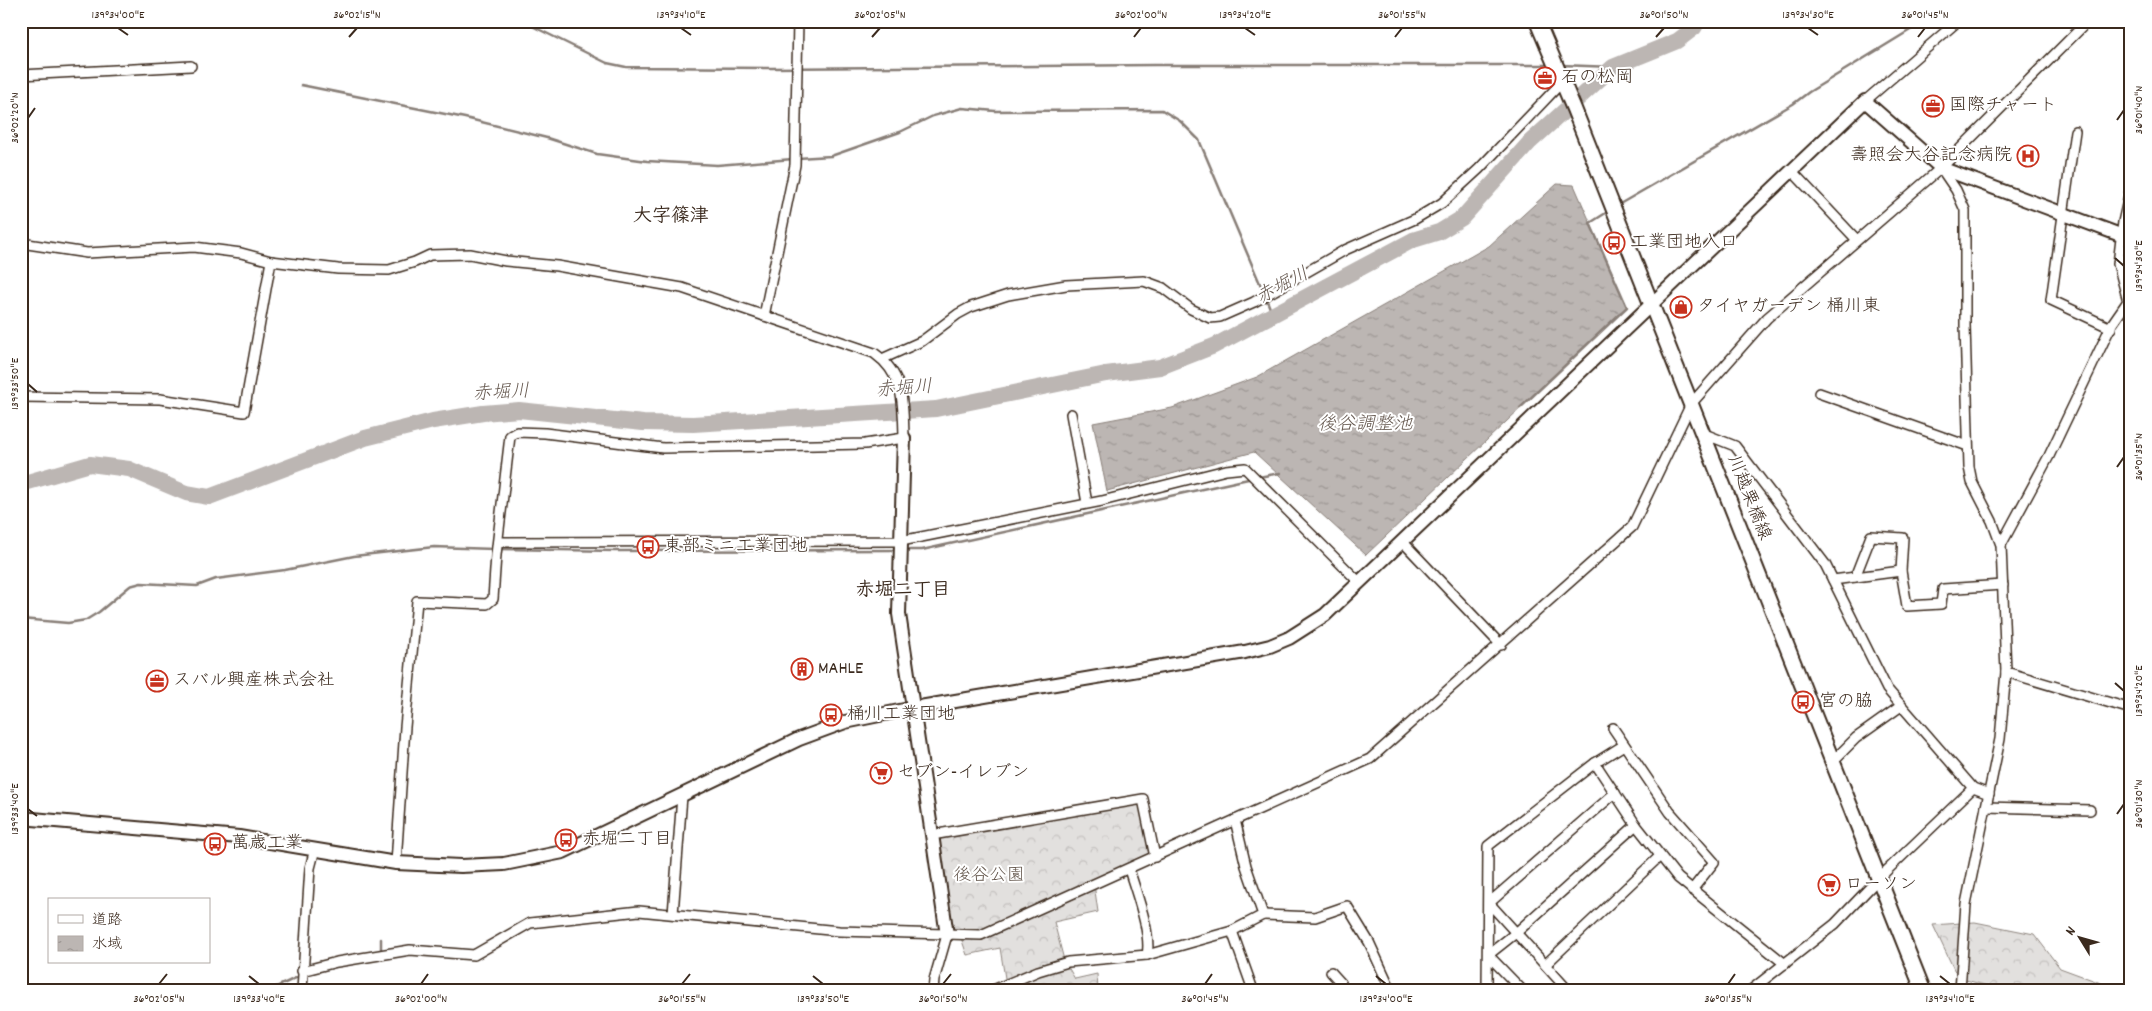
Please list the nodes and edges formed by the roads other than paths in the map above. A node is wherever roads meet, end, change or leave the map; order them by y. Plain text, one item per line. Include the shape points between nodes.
1 (798, 21) edge
2 (1537, 21) edge
3 (1958, 21) edge
4 (2088, 21) edge
5 (191, 66) dead end
6 (21, 75) edge
7 (1564, 85) junction
8 (1865, 101) junction
9 (2075, 131) dead end
10 (1941, 168) junction
11 (1791, 170) junction
12 (2131, 187) edge
13 (2064, 215) junction
14 (2126, 237) edge
15 (1857, 240) junction
16 (21, 243) edge
17 (271, 262) junction
18 (1651, 304) junction
19 (764, 316) junction
20 (2111, 328) junction
21 (882, 358) junction
22 (1819, 393) dead end
23 (21, 397) edge
24 (1692, 404) junction
25 (1071, 414) dead end
26 (1702, 433) junction
27 (904, 438) junction
28 (1968, 446) junction
29 (1087, 503) junction
30 (901, 541) junction
31 (1402, 541) junction
32 (498, 542) junction
33 (2001, 545) junction
34 (1902, 571) junction
35 (1855, 577) junction
36 (1833, 580) junction
37 (1359, 582) junction
38 (2003, 585) junction
39 (1501, 645) junction
40 (2006, 672) junction
41 (1901, 706) junction
42 (914, 708) junction
43 (2131, 709) edge
44 (1613, 728) dead end
45 (1624, 745) junction
46 (1833, 761) junction
47 (1595, 763) junction
48 (1973, 788) junction
49 (1615, 793) junction
50 (1989, 794) junction
51 (682, 796) junction
52 (1986, 807) junction
53 (2090, 810) dead end
54 (21, 818) edge
55 (1235, 820) junction
56 (1636, 825) junction
57 (932, 835) junction
58 (315, 849) junction
59 (1155, 856) junction
60 (1660, 856) junction
61 (396, 863) junction
62 (1128, 869) junction
63 (1880, 878) junction
64 (1692, 890) junction
65 (1489, 903) junction
66 (673, 914) junction
67 (1263, 915) junction
68 (1232, 931) junction
69 (1517, 932) junction
70 (946, 935) junction
71 (1147, 955) junction
72 (1488, 955) junction
73 (1546, 964) junction
74 (1785, 964) junction
75 (302, 971) junction
76 (1331, 972) dead end
77 (302, 990) edge
78 (933, 990) edge
79 (993, 990) edge
80 (1253, 990) edge
81 (1341, 990) edge
82 (1391, 990) edge
83 (1487, 990) edge
84 (1522, 990) edge
85 (1562, 990) edge
86 (1751, 990) edge
87 (1923, 990) edge
88 (1960, 990) edge

1 - 19 street via 795,165
2 - 7 main road, 川越栗橋線
3 - 8 street
4 - 10 street
5 - 6 street
7 - 18 main road, 川越栗橋線
7 - 21 street via 1442,203 1415,219 1345,250 1254,302 1220,316 1210,318 1191,309 1163,288 1144,281 1066,285 1008,295 971,307 922,341
8 - 10 street
8 - 11 street
9 - 13 street
10 - 13 street
10 - 15 street
10 - 28 street via 1965,210
11 - 15 street
11 - 18 street
12 - 14 street
13 - 14 street
13 - 20 street via 2051,300
14 - 20 street via 2118,264 2128,300
15 - 24 street via 1767,318
16 - 17 street via 87,252 192,247 241,253
17 - 19 street via 389,270 430,256 470,254 682,288
17 - 23 street via 244,412 160,398
18 - 24 main road, 川越栗橋線
18 - 31 street
19 - 21 street
20 - 33 street via 2049,456
21 - 27 street via 894,373 903,395
22 - 28 street
24 - 26 main road, 川越栗橋線
24 - 39 street via 1632,527
25 - 29 street
26 - 36 street via 1735,446 1825,564
26 - 46 main road, 川越栗橋線
27 - 30 street
27 - 32 street via 865,444 664,448 545,432 517,432 510,436
28 - 33 street via 1972,482
29 - 30 street
29 - 37 street via 1245,468
30 - 32 street
30 - 42 street via 899,614
31 - 37 street
31 - 39 street
32 - 61 street via 493,599 487,604 416,601
33 - 38 street
34 - 35 street
34 - 35 street via 1903,538 1871,536
34 - 38 street via 1907,606 1941,604 1942,589
35 - 36 street
36 - 41 street via 1871,660
37 - 42 street via 1318,620 1270,646
38 - 40 street
39 - 55 street via 1370,759
40 - 43 street
40 - 50 street via 2000,739
41 - 46 street via 1856,738
41 - 48 street
42 - 51 street via 826,728
42 - 57 street
44 - 45 street
45 - 47 street
45 - 64 street via 1670,812 1714,862
46 - 63 main road, 川越栗橋線
47 - 49 street
47 - 65 street via 1488,846
48 - 50 street
48 - 63 street
49 - 56 street
49 - 65 street
50 - 52 street
51 - 61 street via 563,852 504,864
51 - 66 street
52 - 53 street
52 - 88 street via 1966,904
54 - 58 street via 239,836
55 - 59 street
55 - 67 street
56 - 60 street
56 - 69 street
57 - 59 street via 1143,799
57 - 70 street
58 - 61 street
58 - 75 street via 310,868
59 - 62 street
60 - 64 street
60 - 73 street
62 - 70 street via 981,935
62 - 71 street via 1144,918
63 - 74 street via 1835,924
63 - 87 main road, 川越栗橋線
64 - 74 street
65 - 69 street
65 - 72 street
66 - 70 street via 839,931
66 - 75 street via 639,911 530,923 474,956 410,950
67 - 68 street
67 - 82 street via 1315,917 1347,906 1369,942
68 - 71 street
68 - 80 street
69 - 72 street
69 - 73 street
70 - 78 street
71 - 79 street via 1068,962
72 - 83 street
72 - 84 street
73 - 85 street via 1566,988
74 - 86 street
75 - 77 street
76 - 81 street via 1341,983

